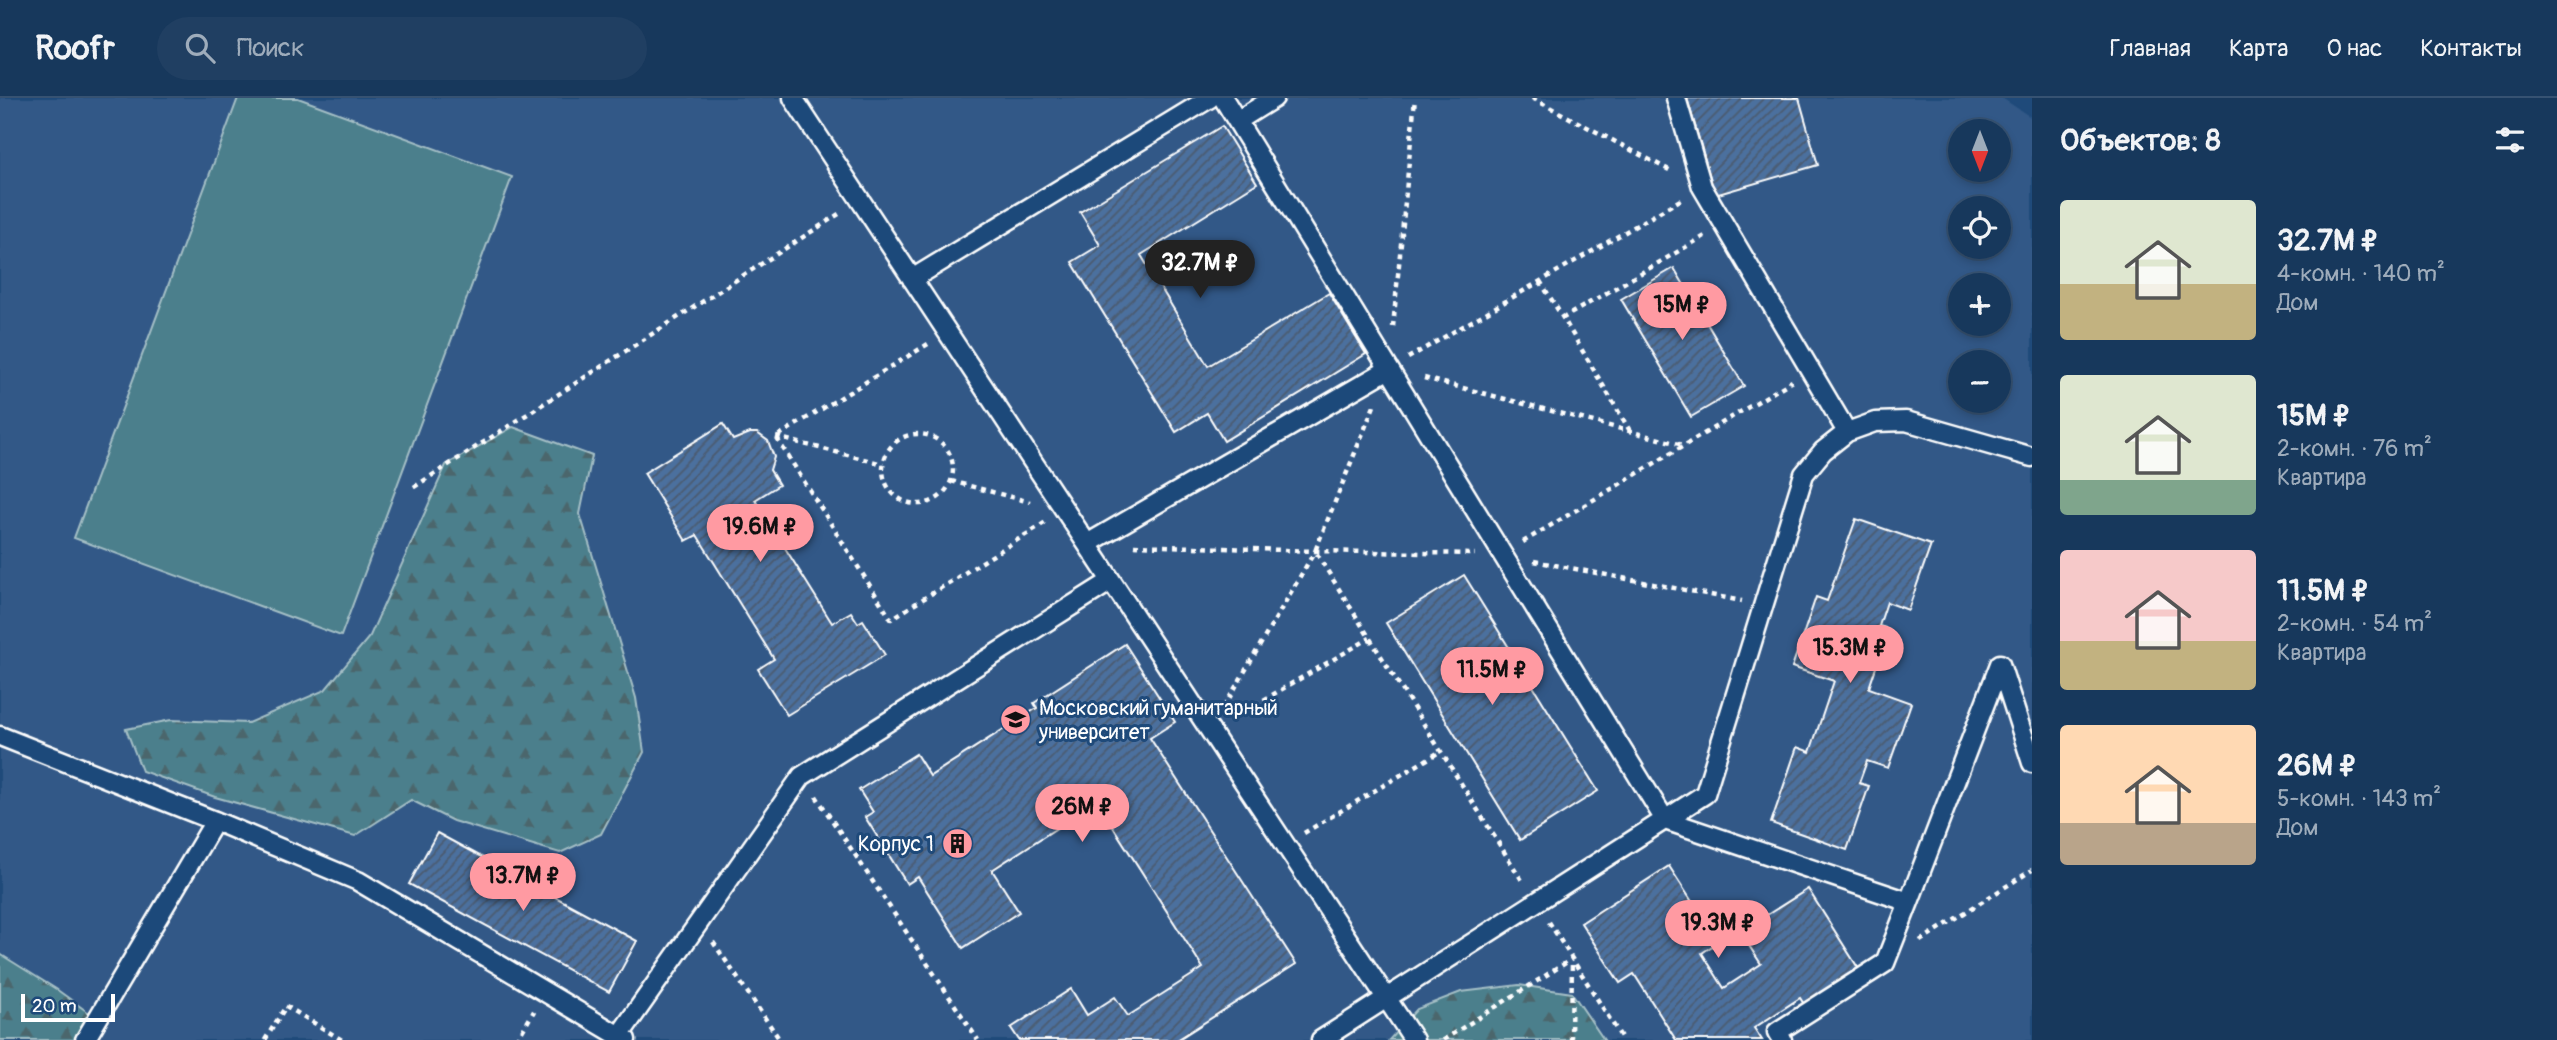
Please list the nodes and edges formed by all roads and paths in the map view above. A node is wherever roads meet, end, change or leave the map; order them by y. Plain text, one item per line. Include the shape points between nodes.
1 (793, 98) edge
2 (1210, 98) edge
3 (1223, 98) edge
4 (1274, 98) edge
5 (1415, 98) edge
6 (1532, 98) edge
7 (1676, 98) edge
8 (1237, 121) junction
9 (1702, 187) junction
10 (860, 200) junction
11 (1724, 225) junction
12 (912, 279) junction
13 (1540, 281) junction
14 (1563, 318) junction
15 (1393, 329) dead end
16 (947, 332) junction
17 (1389, 369) junction
18 (1630, 431) junction
19 (1847, 432) junction
20 (776, 437) junction
21 (1685, 445) dead end
22 (2032, 457) edge
23 (883, 464) junction
24 (951, 481) junction
25 (414, 487) dead end
26 (1065, 511) junction
27 (1087, 544) junction
28 (1315, 551) junction
29 (1502, 554) junction
30 (1111, 581) junction
31 (1763, 605) junction
32 (1370, 638) junction
33 (1210, 731) junction
34 (0, 736) edge
35 (1441, 751) junction
36 (2032, 763) edge
37 (802, 776) junction
38 (1665, 820) junction
39 (215, 821) junction
40 (1285, 844) junction
41 (2032, 870) edge
42 (1536, 902) junction
43 (1909, 902) junction
44 (699, 922) junction
45 (1572, 959) junction
46 (1885, 963) junction
47 (545, 992) junction
48 (1387, 998) junction
49 (622, 1038) edge
50 (85, 1040) edge
51 (265, 1040) edge
52 (342, 1040) edge
53 (517, 1040) edge
54 (780, 1040) edge
55 (978, 1040) edge
56 (1321, 1040) edge
57 (1414, 1040) edge
58 (1443, 1040) edge
59 (1571, 1040) edge
60 (1623, 1040) edge
61 (1782, 1040) edge

1 - 10 lane
2 - 12 lane
3 - 8 lane
4 - 8 lane
5 - 15 path
6 - 9 path
7 - 9 lane
8 - 17 lane
9 - 11 lane
9 - 13 path
10 - 12 lane
10 - 25 path
11 - 14 path
11 - 19 lane
12 - 16 lane
13 - 14 path
13 - 17 path
14 - 18 path
16 - 20 path
16 - 26 lane
17 - 18 path
17 - 27 lane
17 - 28 path
17 - 29 lane
18 - 21 path
19 - 22 lane via 1875,422 1906,421
19 - 31 lane via 1804,474
20 - 23 path
20 - 26 path via 891,619
23 - 24 path via 885,481 902,501 923,504 935,500
23 - 24 path via 896,441 923,434 944,446 951,456
24 - 26 path
26 - 27 lane
27 - 28 path
27 - 30 lane
28 - 32 path
29 - 31 path
29 - 38 lane
30 - 33 lane
30 - 37 lane
31 - 38 lane via 1705,794
32 - 33 path
32 - 35 path
33 - 40 lane
34 - 39 lane
35 - 40 path
35 - 42 path
36 - 43 lane via 2000,664
37 - 44 lane
37 - 55 path
38 - 42 lane
38 - 43 lane
39 - 47 lane via 358,881
39 - 50 lane
40 - 48 lane
41 - 46 path
42 - 45 path
42 - 48 lane
43 - 46 lane
44 - 49 lane
44 - 54 path
45 - 58 path
45 - 59 path
45 - 60 path
46 - 61 lane via 1777,1032
47 - 49 lane
47 - 53 path
48 - 56 lane
48 - 57 lane
51 - 52 path via 286,1006

